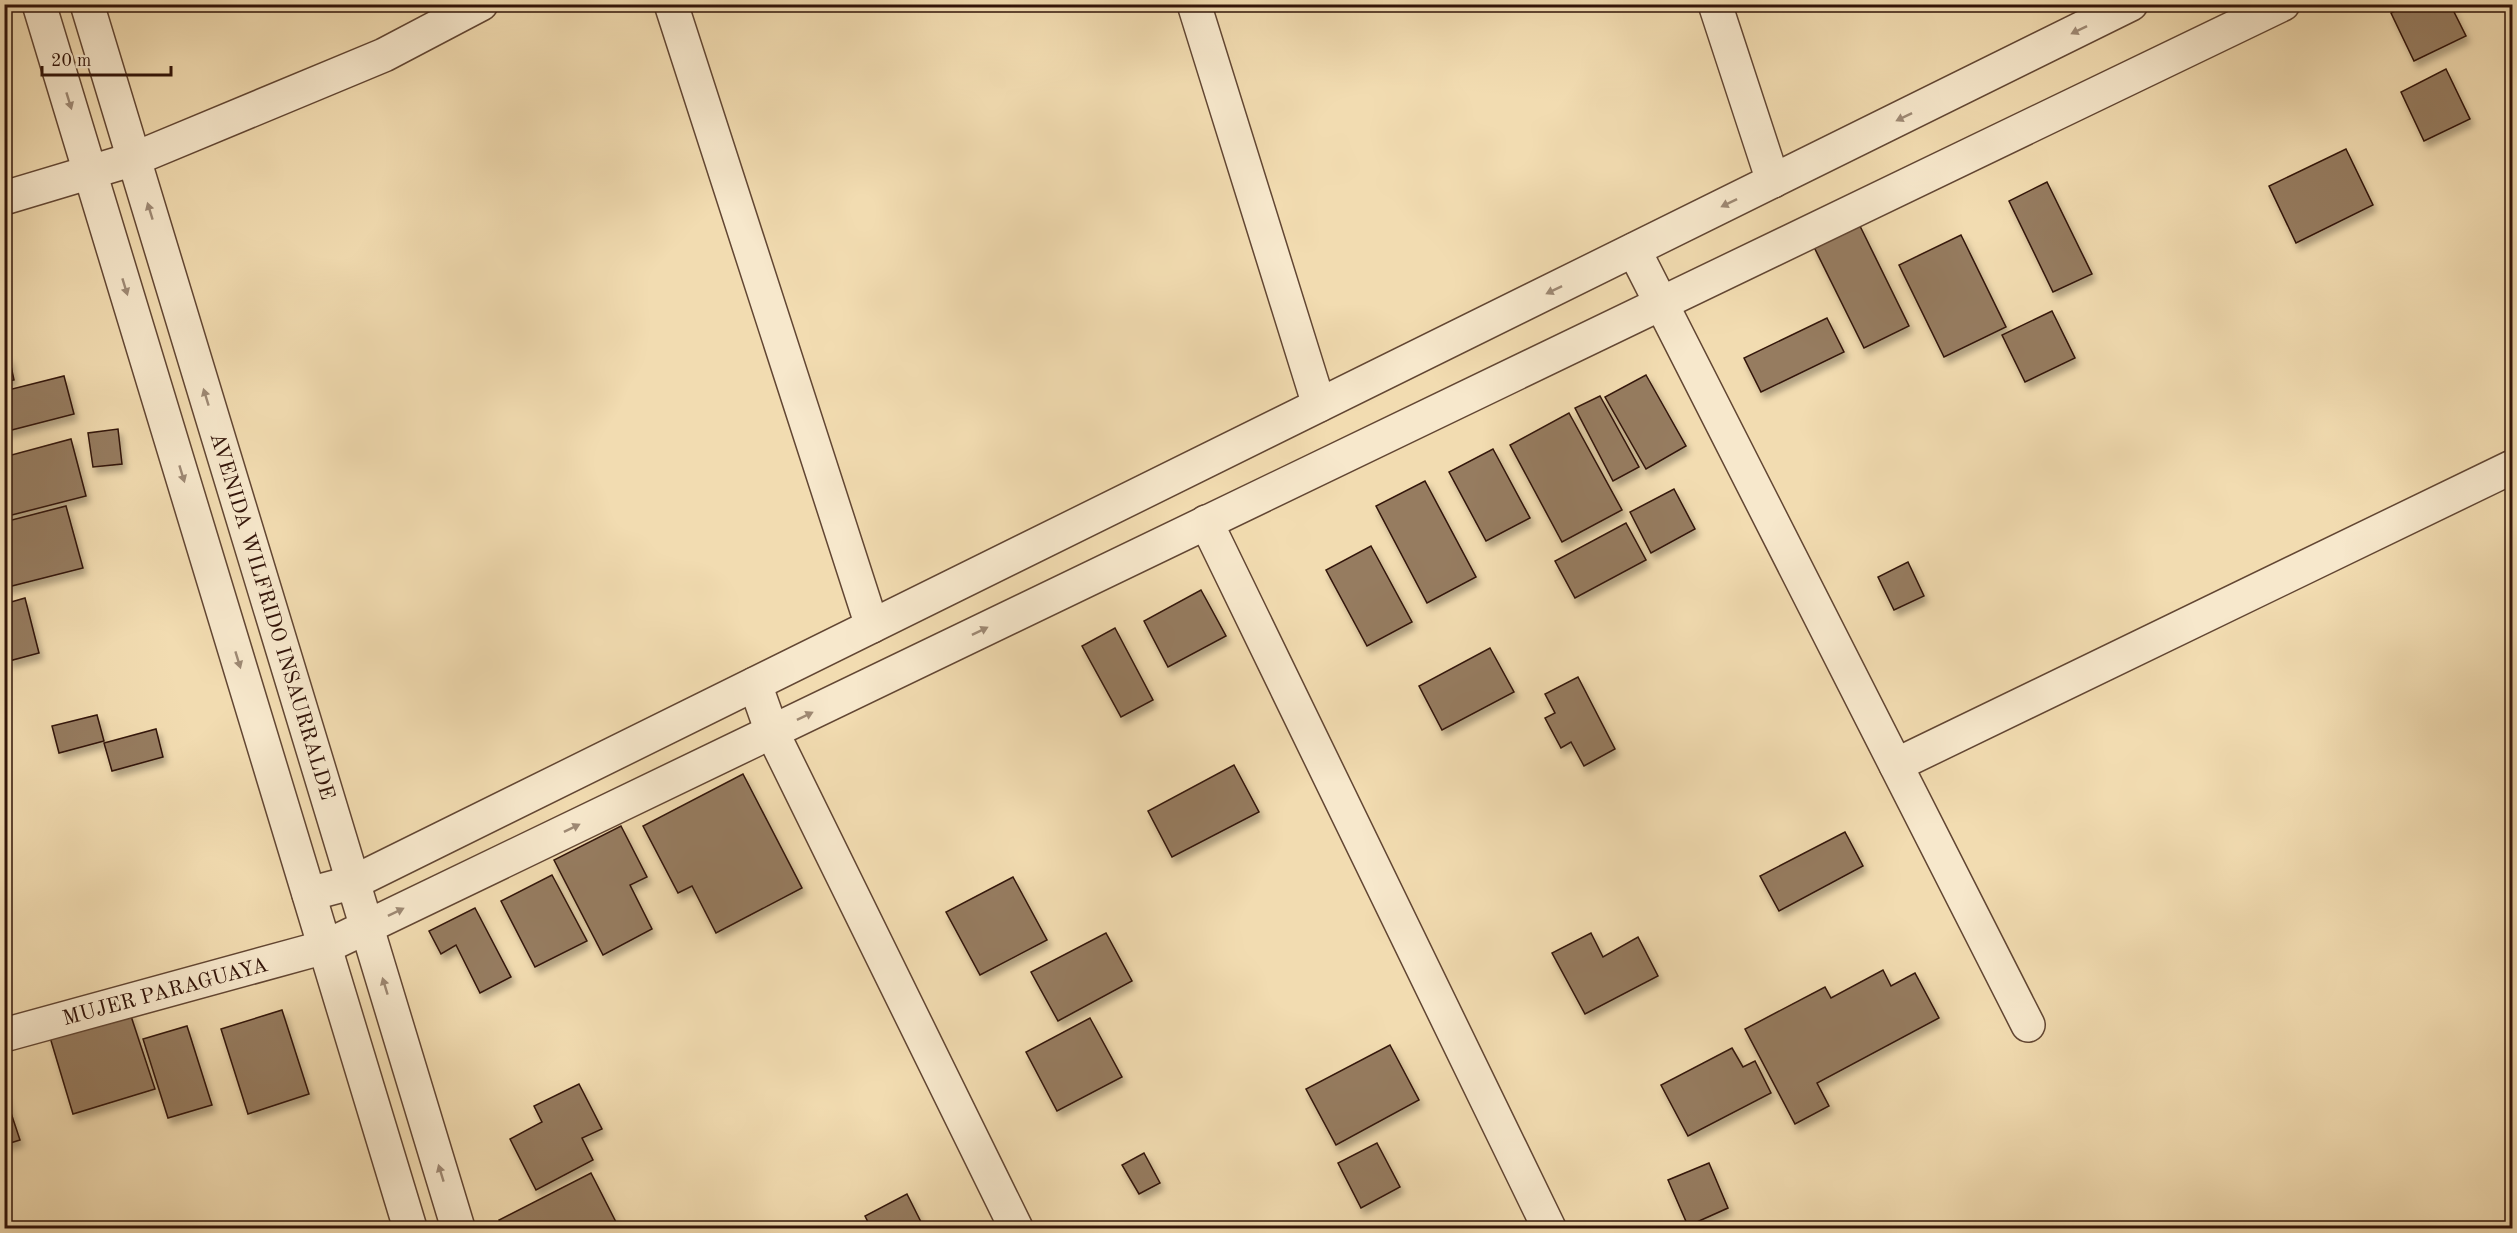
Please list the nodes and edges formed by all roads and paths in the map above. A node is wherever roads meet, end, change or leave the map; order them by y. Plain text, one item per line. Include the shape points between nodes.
1 (39, 4) edge
2 (87, 4) edge
3 (481, 4) edge
4 (671, 4) edge
5 (1194, 4) edge
6 (1716, 4) edge
7 (2131, 4) edge
8 (2283, 4) edge
9 (134, 159) junction
10 (91, 172) junction
11 (1773, 182) junction
12 (4, 198) edge
13 (1634, 250) junction
14 (1662, 303) junction
15 (1319, 405) junction
16 (2512, 467) edge
17 (1206, 522) junction
18 (872, 626) junction
19 (755, 684) junction
20 (772, 732) junction
21 (1896, 765) junction
22 (354, 882) junction
23 (309, 894) junction
24 (367, 926) junction
25 (325, 947) junction
26 (2028, 1025) dead end
27 (4, 1035) edge
28 (410, 1228) edge
29 (458, 1228) edge
30 (1016, 1228) edge
31 (1549, 1228) edge

1 -> 10 street
2 - 9 street, AVENIDA WILFRIDO INSAURRALDE
3 - 9 street via 384,55
4 - 18 street
5 - 15 street
6 - 11 street
7 -> 11 street
8 - 14 street, MUJER PARAGUAYA
9 - 10 street
22 -> 9 street, AVENIDA WILFRIDO INSAURRALDE
10 - 12 street
10 -> 23 street
11 -> 13 street
13 - 14 street
13 -> 15 street
14 - 17 street, MUJER PARAGUAYA
14 - 21 street
15 - 18 street
16 - 21 street
20 -> 17 street, MUJER PARAGUAYA
17 - 31 street
18 - 19 street
19 - 20 street
19 - 22 street
24 -> 20 street, MUJER PARAGUAYA
20 - 30 street
21 - 26 street
22 - 23 street
22 - 24 street, AVENIDA WILFRIDO INSAURRALDE
23 - 25 street
24 - 25 street, MUJER PARAGUAYA
29 -> 24 street, AVENIDA WILFRIDO INSAURRALDE
25 - 27 street, MUJER PARAGUAYA
25 - 28 street

